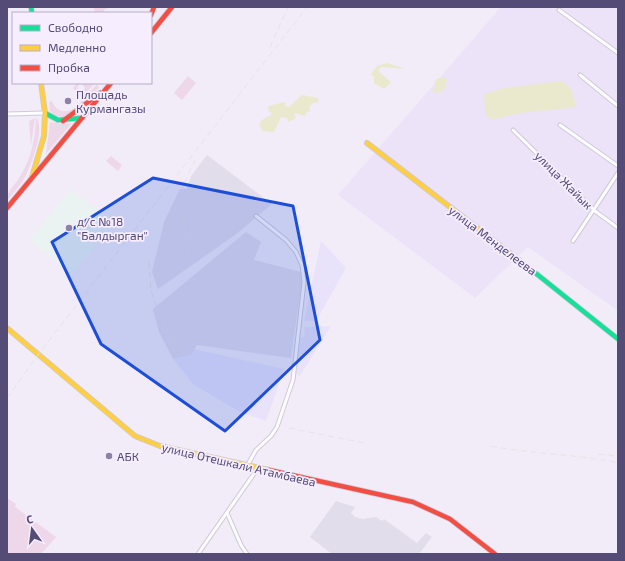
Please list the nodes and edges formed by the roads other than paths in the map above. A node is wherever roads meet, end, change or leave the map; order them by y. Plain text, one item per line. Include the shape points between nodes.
1 (172, 7) edge
2 (559, 10) dead end
3 (152, 32) edge
4 (618, 53) edge
5 (580, 75) dead end
6 (41, 84) edge
7 (109, 84) edge
8 (106, 89) junction
9 (618, 106) edge
10 (45, 113) junction
11 (7, 114) edge
12 (82, 118) junction
13 (63, 121) junction
14 (560, 125) dead end
15 (513, 130) dead end
16 (367, 143) dead end
17 (618, 166) edge
18 (618, 174) edge
19 (32, 177) junction
20 (7, 208) edge
21 (594, 210) junction
22 (256, 216) dead end
23 (618, 228) edge
24 (573, 241) dead end
25 (7, 328) edge
26 (618, 339) edge
27 (247, 466) junction
28 (258, 468) junction
29 (227, 513) junction
30 (198, 554) edge
31 (247, 554) edge
32 (495, 554) edge

1 - 3 street
2 - 4 street
5 - 9 street
6 - 10 street
7 - 8 street
8 - 12 street
8 - 13 street
10 - 11 street
10 - 13 street via 51,119
10 - 19 street via 44,136
12 - 13 street
12 - 19 street
14 - 17 street
15 - 21 street, улица Жайык
16 - 26 street, улица Менделеева
18 - 21 street
19 - 20 street
21 - 23 street, улица Жайык
21 - 24 street
22 - 27 street via 286,240 296,252 302,265 304,282 293,380 271,436 256,450
25 - 27 street, улица Отешкали Атамбаева via 135,436 160,446
27 - 28 street, улица Отешкали Атамбаева
28 - 29 street
28 - 32 street, улица Отешкали Атамбаева via 412,502 450,519
29 - 30 street
29 - 31 street

